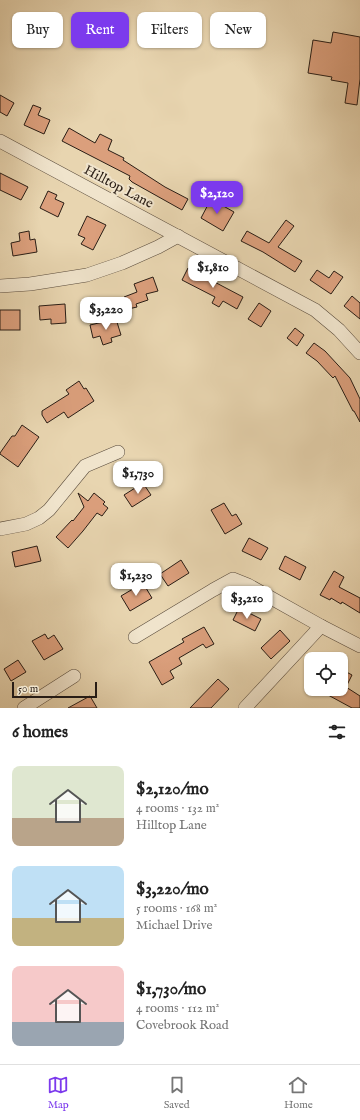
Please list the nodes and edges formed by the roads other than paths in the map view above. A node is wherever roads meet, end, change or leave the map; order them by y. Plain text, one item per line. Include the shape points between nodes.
1 (0, 141) edge
2 (178, 236) junction
3 (0, 286) edge
4 (360, 353) edge
5 (118, 452) dead end
6 (0, 529) edge
7 (321, 626) junction
8 (135, 637) dead end
9 (360, 646) edge
10 (74, 676) dead end
11 (24, 708) edge
12 (245, 708) edge

1 - 2 street, Hilltop Lane
2 - 3 street via 122,263 87,275
2 - 4 street, Hilltop Lane via 315,310 339,330
5 - 6 street via 85,466 49,510 39,518 26,524
7 - 8 street via 248,585 233,580
7 - 9 street
7 - 12 street
10 - 11 street

